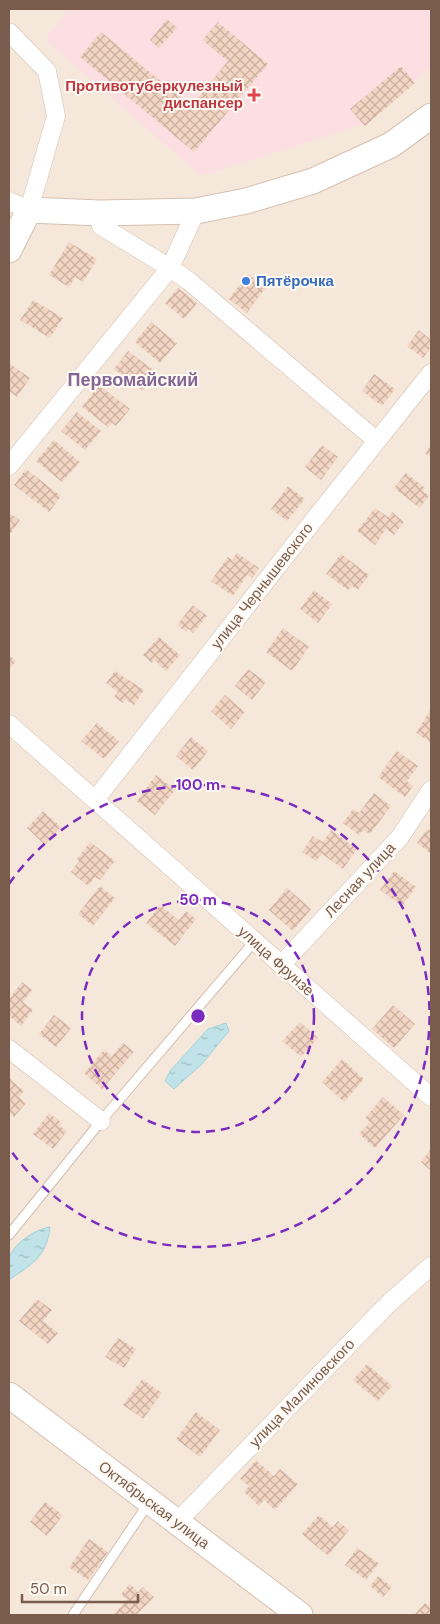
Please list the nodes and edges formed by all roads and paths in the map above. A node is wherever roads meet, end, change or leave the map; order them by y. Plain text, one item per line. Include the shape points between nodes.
1 (9, 32) edge
2 (431, 116) edge
3 (19, 205) edge
4 (196, 211) junction
5 (100, 213) junction
6 (9, 250) edge
7 (170, 268) junction
8 (431, 374) edge
9 (377, 441) junction
10 (9, 466) edge
11 (9, 724) edge
12 (431, 790) edge
13 (94, 800) junction
14 (254, 942) junction
15 (281, 965) junction
16 (9, 1049) edge
17 (431, 1097) edge
18 (101, 1121) junction
19 (9, 1235) edge
20 (431, 1266) edge
21 (9, 1395) edge
22 (150, 1502) junction
23 (177, 1522) junction
24 (73, 1615) edge
25 (300, 1615) edge

1 - 3 street via 46,71 56,116
2 - 4 street via 391,145 313,181 246,201
3 - 5 street
3 - 6 street
4 - 5 street
4 - 7 street
5 - 7 street via 101,226
7 - 9 street
7 - 10 street
8 - 9 street, улица Чернышевского
9 - 13 street, улица Чернышевского
11 - 13 street, улица Фрунзе
12 - 15 street, Лесная улица via 400,837
13 - 14 street, улица Фрунзе
14 - 15 street, улица Фрунзе
14 - 18 lane
15 - 17 street, улица Фрунзе
16 - 18 street
18 - 19 lane
20 - 23 street, улица Малиновского via 388,1304
21 - 22 street, Октябрьская улица
22 - 23 street, Октябрьская улица
22 - 24 lane
23 - 25 street, Октябрьская улица

